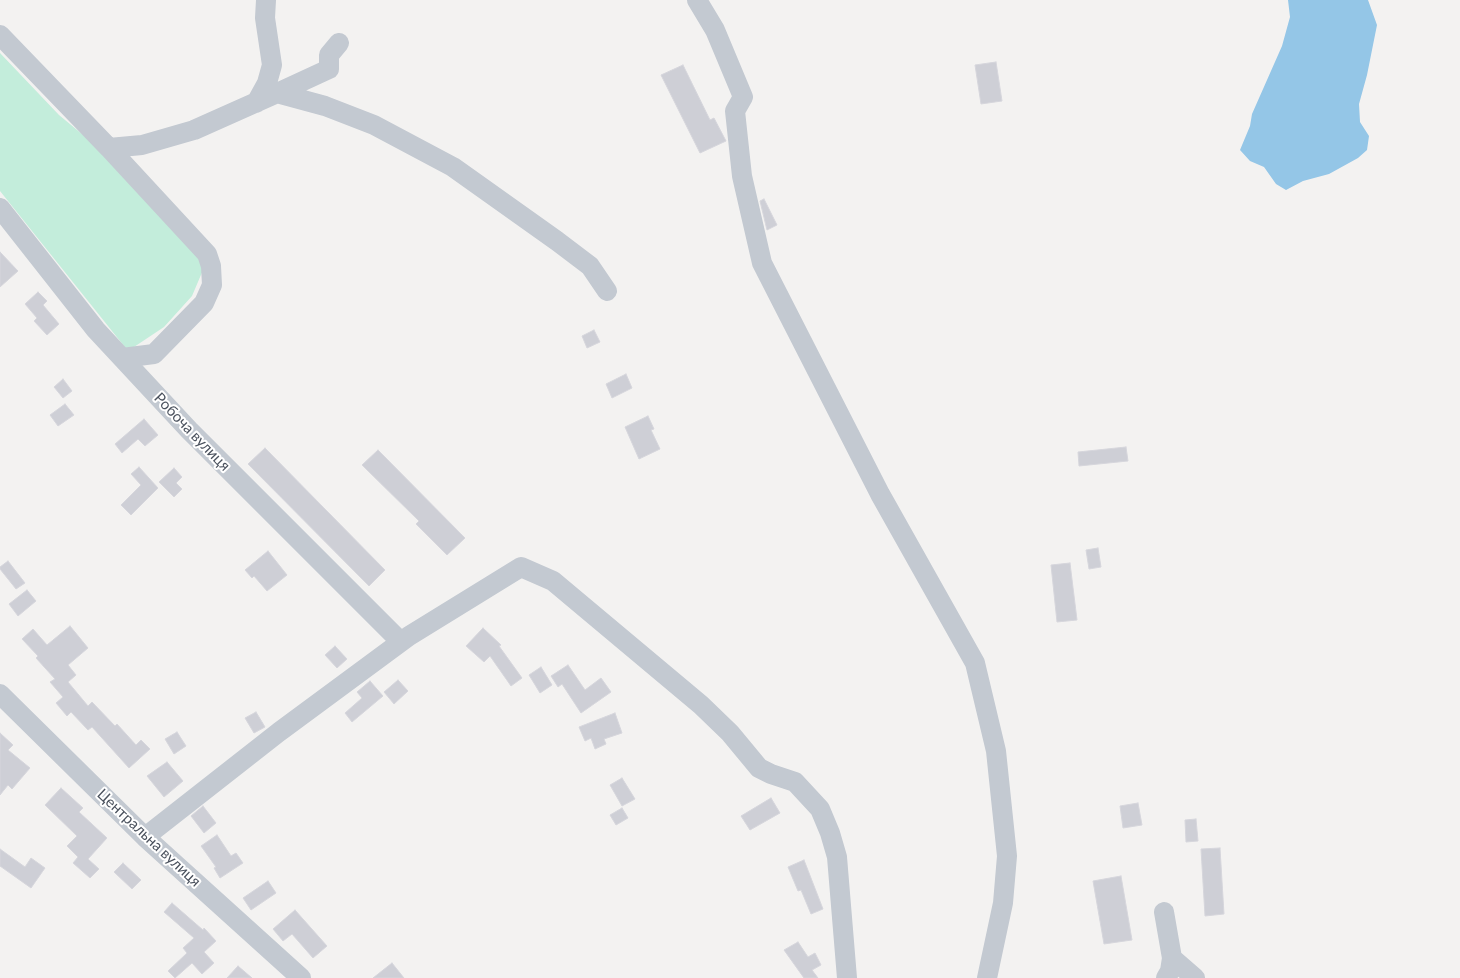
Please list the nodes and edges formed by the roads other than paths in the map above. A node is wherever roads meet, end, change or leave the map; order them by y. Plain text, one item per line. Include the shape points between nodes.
1 (266, 0) edge
2 (697, 0) edge
3 (0, 35) edge
4 (339, 43) dead end
5 (277, 93) junction
6 (256, 102) junction
7 (110, 148) junction
8 (0, 208) edge
9 (607, 291) dead end
10 (122, 358) junction
11 (401, 642) junction
12 (0, 694) edge
13 (145, 836) junction
14 (1164, 912) dead end
15 (1172, 958) junction
16 (301, 978) edge
17 (847, 978) edge
18 (987, 978) edge
19 (1166, 978) edge
20 (1195, 978) edge

1 - 6 street via 265,18 272,65 267,83
2 - 18 street via 715,30 743,97 735,111 741,166 762,263 880,494 975,663 996,751 1007,856 1003,903
3 - 7 street
4 - 5 street via 330,55 329,69
5 - 6 street
5 - 9 street via 325,106 374,125 453,167 590,266
6 - 7 street via 194,130 142,144
7 - 10 street via 208,254 211,266 212,285 204,303 154,354
8 - 10 street, Робоча вулиця via 96,330
10 - 11 street, Робоча вулиця via 189,430
11 - 13 street
11 - 17 street via 521,567 553,580 701,705 759,768 795,782 820,809 837,857
12 - 13 street, Центральна вулиця
13 - 16 street, Центральна вулиця
14 - 15 street
15 - 19 street
15 - 20 street

